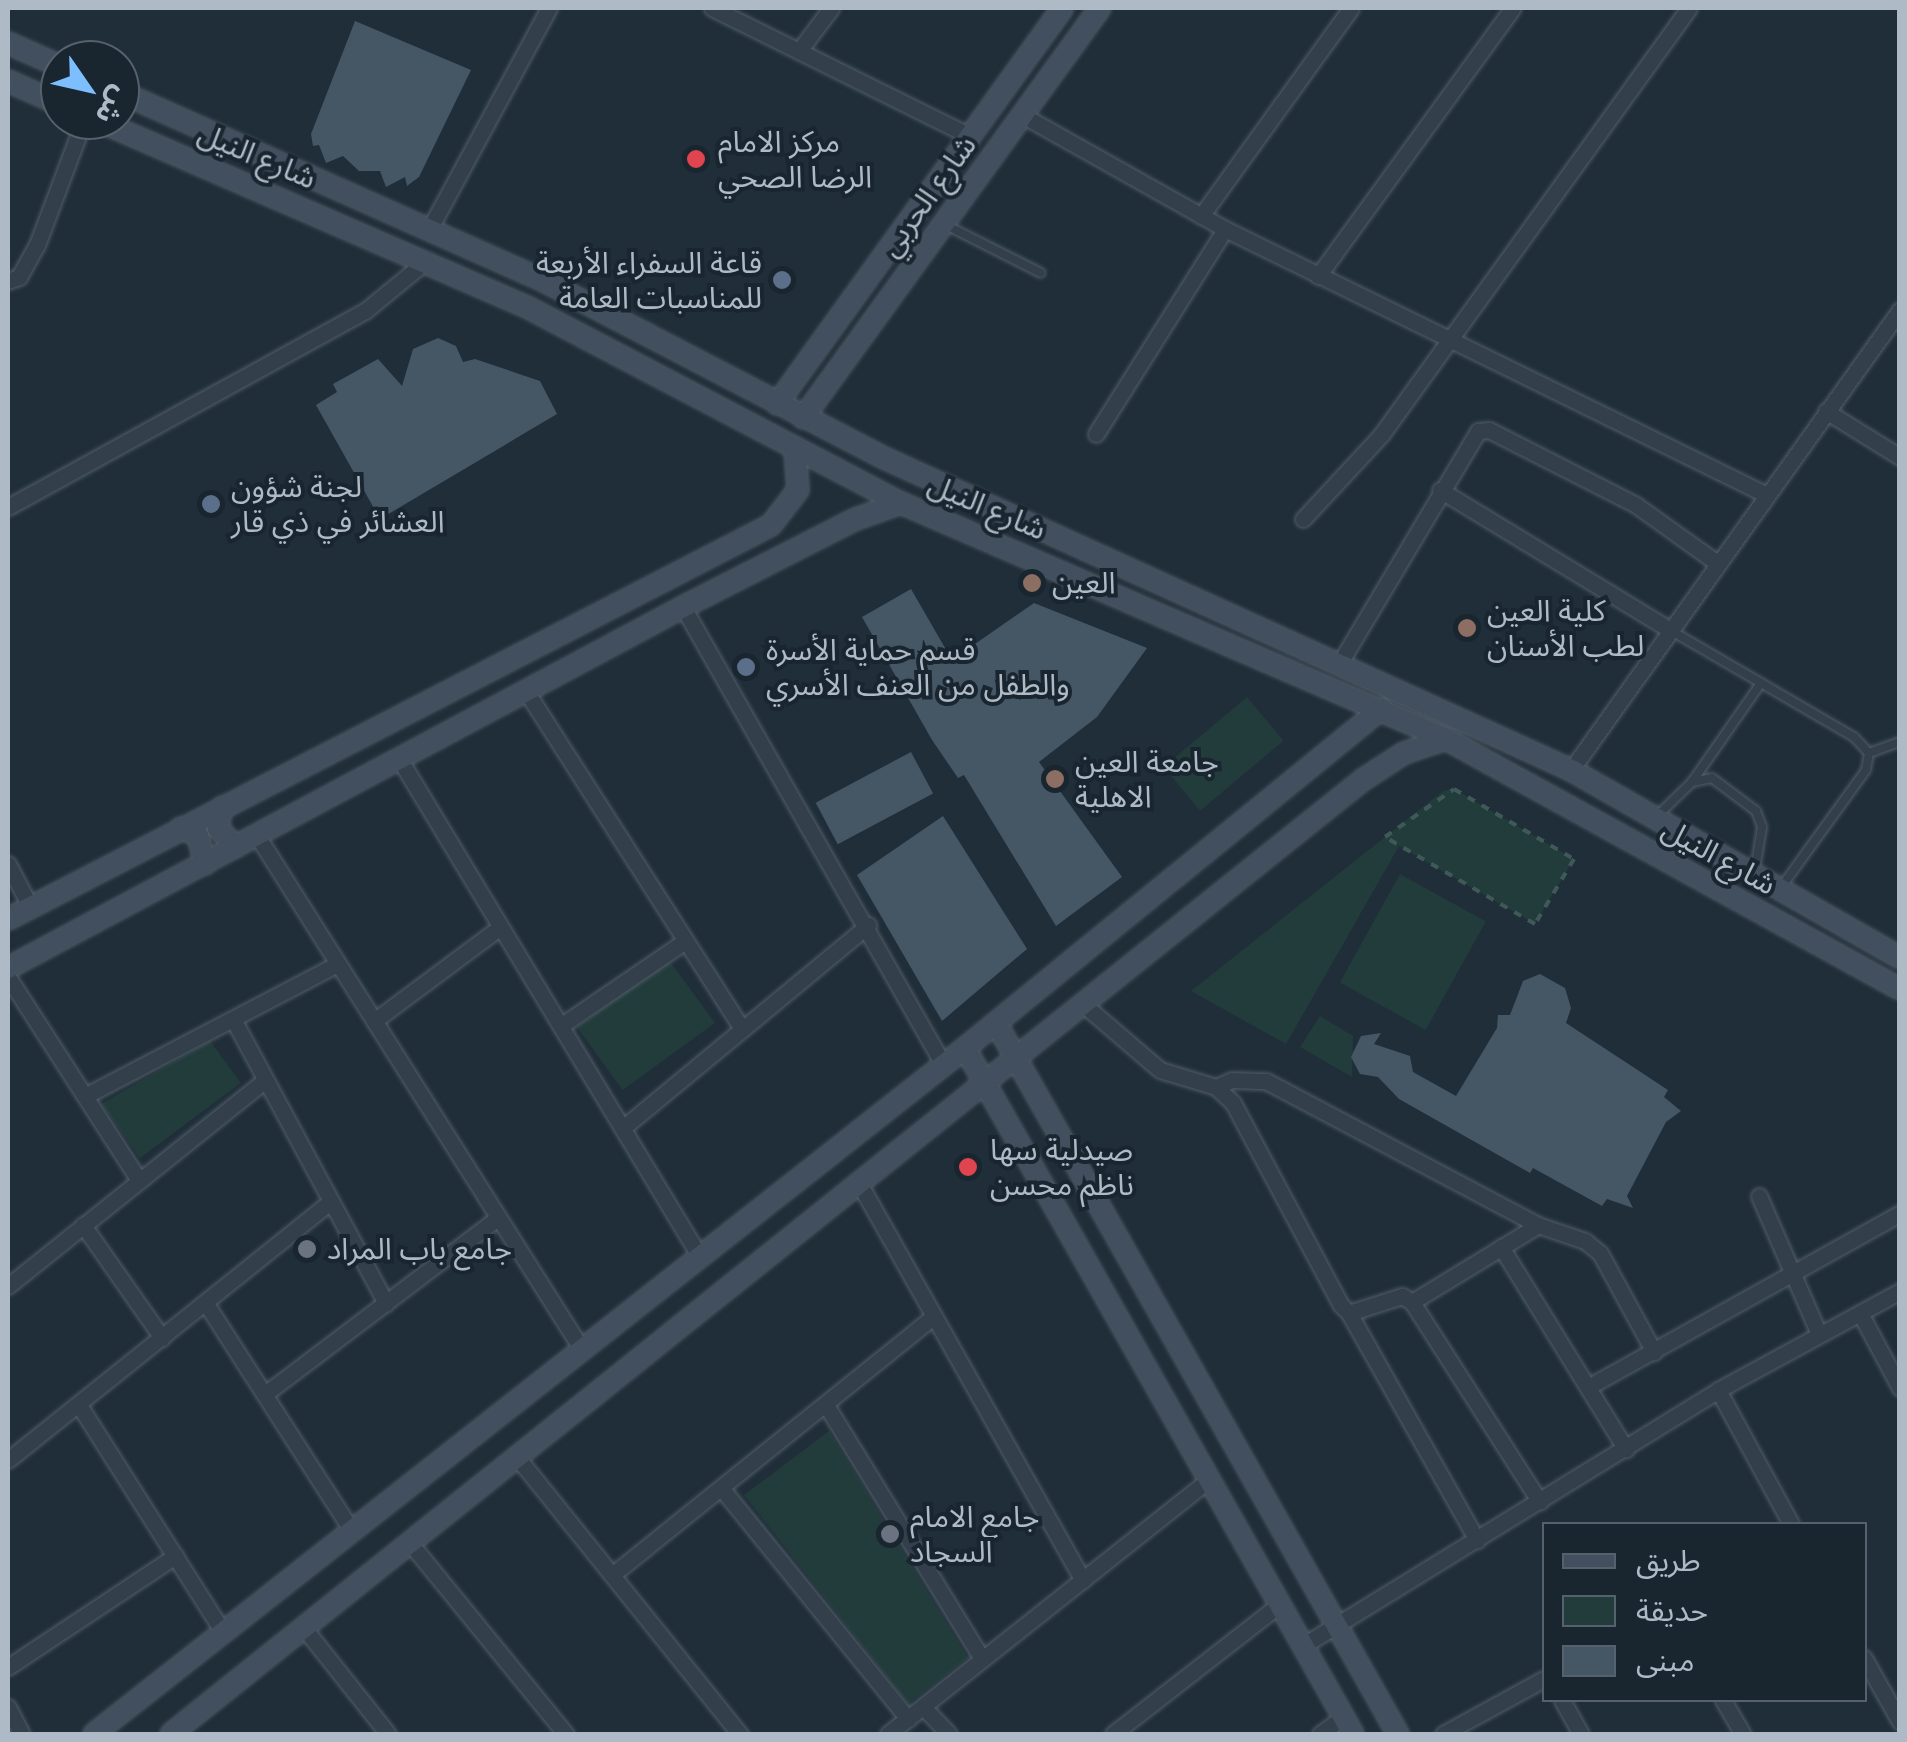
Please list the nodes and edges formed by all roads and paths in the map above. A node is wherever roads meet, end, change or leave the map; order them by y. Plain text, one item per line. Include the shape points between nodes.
1 (549, 8) edge
2 (712, 8) edge
3 (831, 8) edge
4 (1063, 8) edge
5 (1100, 8) edge
6 (1351, 8) edge
7 (1513, 8) edge
8 (1685, 9) edge
9 (8, 43) edge
10 (799, 51) junction
11 (40, 57) edge
12 (8, 81) edge
13 (40, 95) edge
14 (140, 101) edge
15 (1022, 116) junction
16 (970, 136) junction
17 (140, 138) edge
18 (76, 140) edge
19 (1202, 216) junction
20 (946, 224) junction
21 (430, 228) junction
22 (1225, 229) junction
23 (426, 260) junction
24 (1041, 272) dead end
25 (1318, 276) junction
26 (8, 281) edge
27 (546, 282) junction
28 (529, 308) junction
29 (1900, 310) edge
30 (1453, 339) junction
31 (800, 373) junction
32 (822, 390) junction
33 (777, 404) junction
34 (1826, 411) junction
35 (803, 418) junction
36 (1096, 434) dead end
37 (796, 448) junction
38 (1900, 457) edge
39 (1440, 490) junction
40 (1765, 494) junction
41 (901, 503) junction
42 (8, 507) edge
43 (1303, 520) dead end
44 (1717, 562) junction
45 (682, 607) junction
46 (1670, 630) junction
47 (1341, 661) junction
48 (1761, 683) junction
49 (526, 692) junction
50 (1381, 708) junction
51 (1446, 739) junction
52 (1900, 742) edge
53 (1869, 753) junction
54 (400, 760) junction
55 (1571, 770) junction
56 (1692, 782) junction
57 (222, 807) junction
58 (1655, 818) junction
59 (180, 828) junction
60 (258, 837) junction
61 (236, 847) junction
62 (8, 864) edge
63 (205, 864) junction
64 (1754, 874) junction
65 (1556, 888) joint
66 (1779, 889) junction
67 (30, 906) junction
68 (1763, 916) junction
69 (8, 919) edge
70 (868, 925) junction
71 (500, 927) junction
72 (685, 941) junction
73 (1900, 958) edge
74 (338, 964) junction
75 (8, 968) edge
76 (8, 978) edge
77 (1900, 989) edge
78 (1083, 1004) junction
79 (232, 1018) junction
80 (374, 1021) junction
81 (996, 1023) junction
82 (562, 1025) junction
83 (742, 1029) junction
84 (965, 1048) junction
85 (1016, 1058) junction
86 (943, 1064) junction
87 (266, 1080) junction
88 (984, 1083) junction
89 (1216, 1087) junction
90 (84, 1096) junction
91 (624, 1127) junction
92 (139, 1180) junction
93 (859, 1183) junction
94 (1759, 1196) dead end
95 (331, 1201) junction
96 (1900, 1212) edge
97 (498, 1218) junction
98 (83, 1225) junction
99 (1538, 1225) junction
100 (1501, 1247) junction
101 (700, 1257) junction
102 (1792, 1275) junction
103 (9, 1282) edge
104 (1900, 1291) edge
105 (205, 1302) junction
106 (1412, 1302) junction
107 (386, 1303) junction
108 (1860, 1312) junction
109 (1349, 1314) junction
110 (934, 1316) junction
111 (1819, 1334) junction
112 (162, 1338) junction
113 (581, 1348) junction
114 (1654, 1352) junction
115 (1588, 1387) junction
116 (1900, 1388) edge
117 (1718, 1390) junction
118 (266, 1394) junction
119 (79, 1405) junction
120 (826, 1405) junction
121 (1626, 1450) junction
122 (517, 1458) junction
123 (8, 1460) edge
124 (1209, 1480) junction
125 (722, 1489) junction
126 (1540, 1502) junction
127 (1790, 1522) edge
128 (351, 1529) junction
129 (1478, 1540) junction
130 (410, 1543) junction
131 (175, 1556) junction
132 (612, 1575) junction
133 (1082, 1580) junction
134 (1279, 1604) junction
135 (1336, 1625) junction
136 (304, 1628) junction
137 (222, 1630) junction
138 (1304, 1644) junction
139 (982, 1658) junction
140 (1867, 1663) edge
141 (8, 1667) edge
142 (1542, 1681) edge
143 (1563, 1702) edge
144 (1724, 1702) edge
145 (923, 1706) junction
146 (8, 1708) edge
147 (1898, 1717) edge
148 (908, 1719) junction
149 (1348, 1726) edge
150 (22, 1734) edge
151 (94, 1734) edge
152 (170, 1734) edge
153 (388, 1734) edge
154 (566, 1734) edge
155 (740, 1734) edge
156 (888, 1734) edge
157 (948, 1734) edge
158 (1112, 1734) edge
159 (1320, 1734) edge
160 (1398, 1734) edge
161 (1443, 1734) edge
162 (1581, 1734) edge
163 (1743, 1734) edge

1 - 21 street
2 - 10 street
3 - 10 street
4 - 16 main road, شارع الحربي
5 - 15 main road, شارع الحربي
6 - 19 street
7 - 25 street
8 - 30 street
9 - 11 main road
10 - 16 street
12 - 13 main road
14 - 21 main road
15 - 19 street
15 - 20 main road, شارع الحربي
16 - 31 main road, شارع الحربي
17 - 23 main road, شارع النيل
18 - 26 street via 37,245 20,277
19 - 22 street
20 - 24 lane
20 - 32 main road, شارع الحربي
21 - 27 main road
22 - 25 street
22 - 36 street
23 - 28 main road, شارع النيل
23 - 42 street via 365,311
25 - 30 street
27 - 28 main road
27 - 33 main road
28 - 37 main road, شارع النيل
29 - 34 street
30 - 40 street
30 - 43 street via 1345,478
31 - 32 main road via 806,390
31 - 33 main road, شارع الحربي
32 - 35 main road, شارع الحربي
33 - 35 main road
34 - 38 street
34 - 40 street
35 - 47 main road
37 - 41 main road, شارع النيل
37 - 57 main road via 798,490 771,525
39 - 44 street via 1470,439 1489,430 1636,505
39 - 46 street
39 - 47 street
40 - 44 street
41 - 45 main road via 856,518
41 - 50 main road, شارع النيل
44 - 46 street
45 - 49 main road
45 - 70 street
46 - 48 lane
46 - 55 street
47 - 55 main road
48 - 53 lane
48 - 56 lane
49 - 54 main road
49 - 72 street
50 - 51 main road, شارع النيل
50 - 81 main road
51 - 68 main road, شارع النيل
51 - 78 main road via 1364,779
52 - 53 lane
53 - 66 lane via 1866,770
54 - 60 main road
54 - 71 street
55 - 58 main road
56 - 58 lane
56 - 64 lane via 1712,778 1756,811 1762,827
57 - 59 main road
57 - 61 main road via 218,828
58 - 64 main road
59 - 63 main road via 198,836
59 - 67 main road
60 - 61 main road
60 - 74 street
61 - 63 main road
62 - 67 street
63 - 75 main road
64 - 66 main road
65 - 65 path via 1535,924 1384,837 1454,789 1574,859
66 - 68 main road
66 - 73 main road
67 - 69 main road
68 - 77 main road, شارع النيل
70 - 83 street
70 - 86 street
71 - 80 street
71 - 82 street
72 - 82 street
72 - 83 street
74 - 79 street
74 - 80 street
76 - 90 street
78 - 85 main road
78 - 89 street via 1160,1070
79 - 87 street
79 - 90 street
80 - 97 street
81 - 84 main road
81 - 85 main road
82 - 91 street
83 - 91 street
84 - 86 main road
84 - 88 main road
85 - 88 main road
85 - 135 main road
86 - 101 main road
87 - 92 street
87 - 95 street
88 - 93 main road
88 - 124 main road
89 - 99 street via 1232,1080 1266,1081
89 - 109 street via 1233,1103
90 - 92 street
91 - 101 street
92 - 98 street
93 - 110 street
93 - 122 main road
94 - 102 street
95 - 105 street
95 - 107 street
96 - 102 street
97 - 107 street
97 - 113 street
98 - 103 street
98 - 112 street
99 - 100 street
99 - 114 street via 1600,1253
100 - 106 street
100 - 115 street
101 - 113 main road
102 - 111 street
102 - 114 street
104 - 108 street
105 - 112 street
105 - 118 street
106 - 109 street via 1402,1296
106 - 126 street
107 - 118 street
108 - 111 street
108 - 116 street
109 - 129 street
110 - 120 street
110 - 133 street
111 - 117 street
112 - 119 street
113 - 128 main road
114 - 115 street
115 - 121 street
117 - 121 street
117 - 127 street
118 - 128 street
119 - 123 street
119 - 131 street
120 - 125 street
120 - 139 street
121 - 126 street
122 - 130 main road
122 - 132 street
124 - 133 street
124 - 134 main road
125 - 132 street
125 - 148 street
126 - 129 street
128 - 137 main road
129 - 135 street
130 - 136 main road
130 - 154 street
131 - 137 street
131 - 141 street
132 - 155 street
133 - 139 street
134 - 138 main road
134 - 158 street
135 - 138 street
135 - 160 main road
136 - 152 main road
136 - 153 street
137 - 151 main road
138 - 149 main road
139 - 145 street
140 - 147 street
142 - 161 street
143 - 162 street
144 - 163 street
145 - 148 street
145 - 157 street
146 - 150 street
148 - 156 street
149 - 159 street

